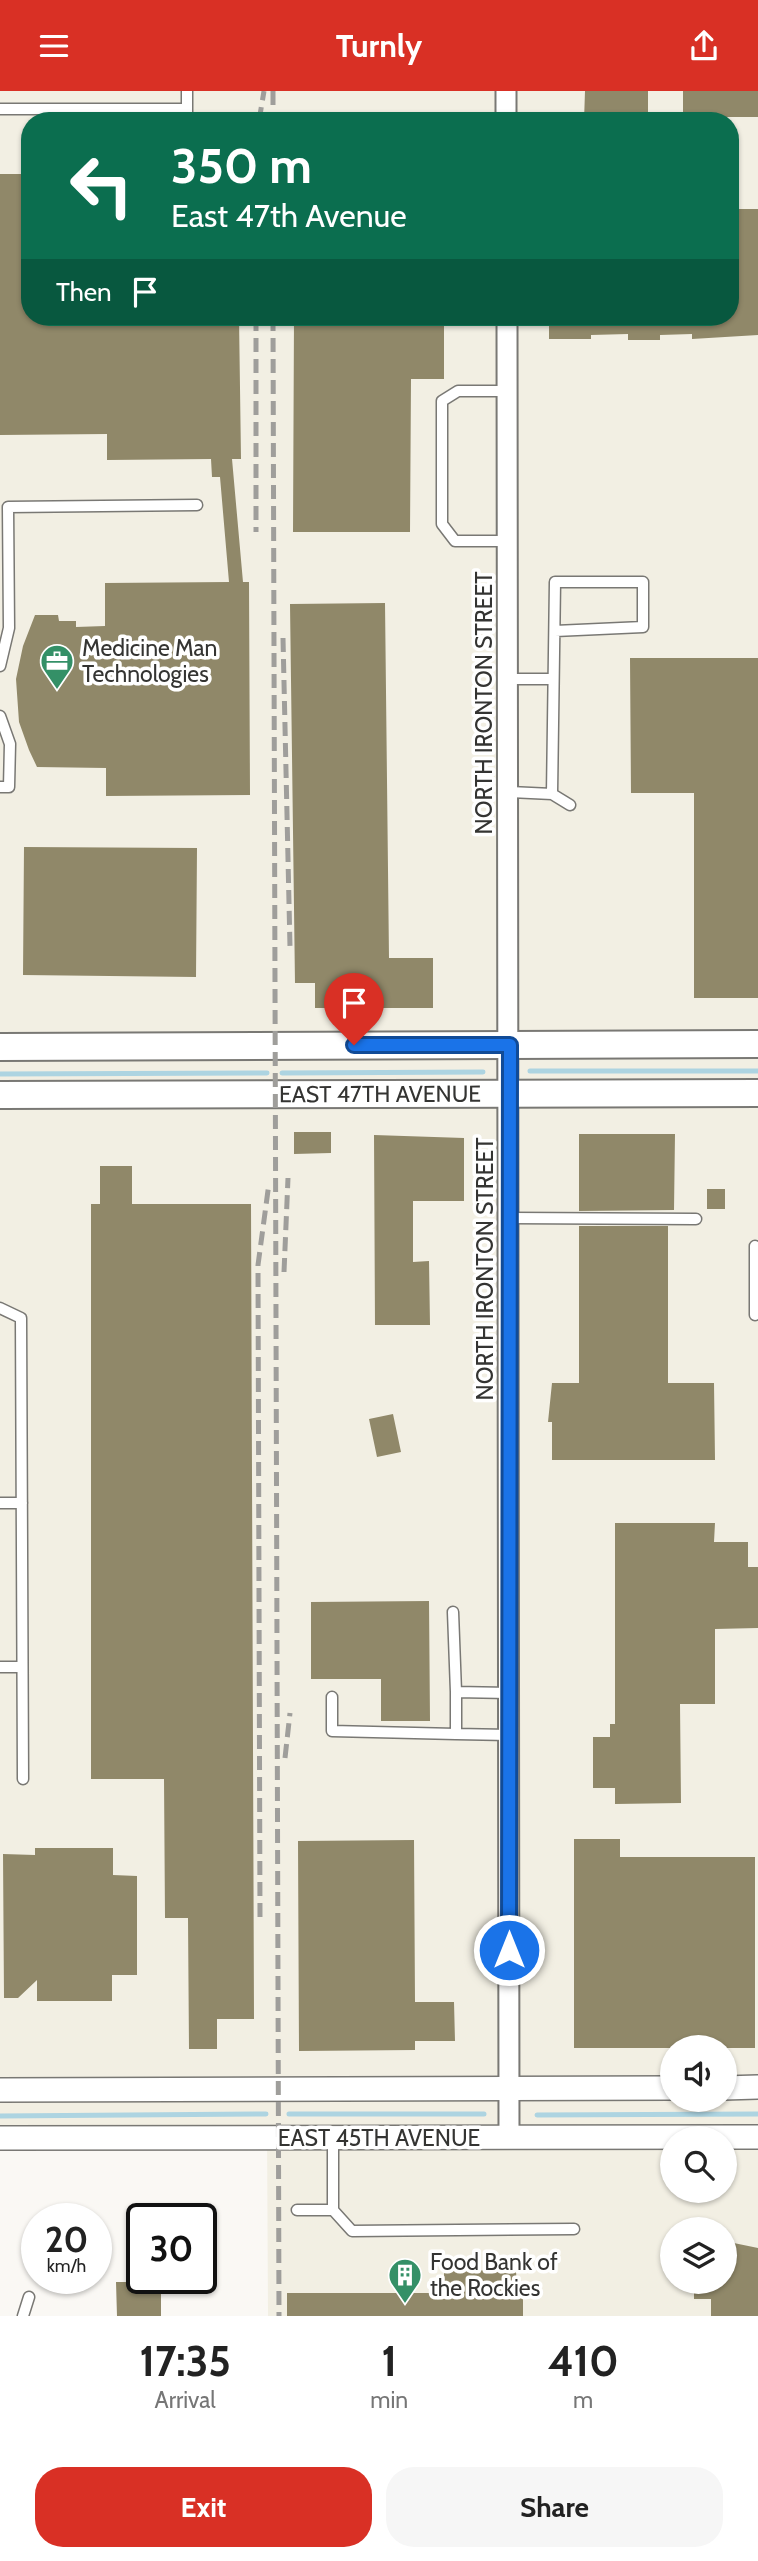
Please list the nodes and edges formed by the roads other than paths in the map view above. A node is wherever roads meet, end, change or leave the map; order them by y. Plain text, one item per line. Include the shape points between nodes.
1 (187, 91) edge
2 (506, 91) edge
3 (0, 109) edge
4 (187, 109) joint
5 (506, 112) edge
6 (507, 326) edge
7 (507, 391) junction
8 (197, 505) dead end
9 (4, 507) edge
10 (508, 541) junction
11 (555, 631) junction
12 (0, 666) edge
13 (508, 679) junction
14 (552, 679) junction
15 (0, 716) edge
16 (0, 787) edge
17 (510, 792) junction
18 (552, 794) junction
19 (570, 805) dead end
20 (758, 1044) edge
21 (510, 1045) junction
22 (0, 1047) edge
23 (758, 1093) edge
24 (510, 1094) junction
25 (0, 1095) edge
26 (510, 1219) junction
27 (696, 1219) dead end
28 (755, 1246) dead end
29 (0, 1308) edge
30 (755, 1315) dead end
31 (0, 1503) edge
32 (22, 1503) junction
33 (453, 1612) dead end
34 (0, 1667) edge
35 (22, 1667) junction
36 (456, 1692) junction
37 (509, 1693) junction
38 (332, 1697) dead end
39 (456, 1734) junction
40 (509, 1735) junction
41 (23, 1779) dead end
42 (758, 2087) edge
43 (660, 2088) edge
44 (737, 2088) edge
45 (509, 2089) junction
46 (0, 2090) edge
47 (758, 2137) edge
48 (0, 2138) edge
49 (509, 2138) junction
50 (332, 2139) junction
51 (297, 2210) dead end
52 (332, 2210) junction
53 (574, 2229) dead end
54 (29, 2297) dead end
55 (23, 2316) edge

1 - 4 lane
2 - 5 street
3 - 4 lane
6 - 7 street, NORTH IRONTON STREET
7 - 10 street, NORTH IRONTON STREET
7 - 10 lane via 458,391 442,401 442,524 455,541
8 - 9 lane
9 - 12 lane via 9,628
10 - 13 street, NORTH IRONTON STREET
11 - 11 lane via 643,627 643,582 555,582
11 - 14 lane
13 - 14 lane
13 - 17 street, NORTH IRONTON STREET
14 - 18 lane
15 - 16 lane via 10,744 9,787
17 - 18 lane
17 - 21 street, NORTH IRONTON STREET
18 - 19 lane
20 - 21 main road
21 - 22 main road
21 - 24 street, NORTH IRONTON STREET
23 - 24 main road, EAST 47TH AVENUE
24 - 25 main road, EAST 47TH AVENUE
24 - 26 street, NORTH IRONTON STREET
26 - 27 lane
26 - 37 street, NORTH IRONTON STREET
28 - 30 lane
29 - 32 lane via 21,1318
31 - 32 lane
32 - 35 lane
33 - 36 lane
34 - 35 lane
35 - 41 lane
36 - 37 lane
36 - 39 lane
37 - 40 street, NORTH IRONTON STREET
38 - 39 lane via 332,1731
39 - 40 lane
40 - 45 street, NORTH IRONTON STREET
42 - 44 street
43 - 45 street
45 - 46 street
45 - 49 street, NORTH IRONTON STREET
47 - 49 street, EAST 45TH AVENUE
48 - 50 street, EAST 45TH AVENUE
49 - 50 street, EAST 45TH AVENUE
50 - 52 lane
51 - 52 lane
52 - 53 lane via 352,2231
54 - 55 lane

